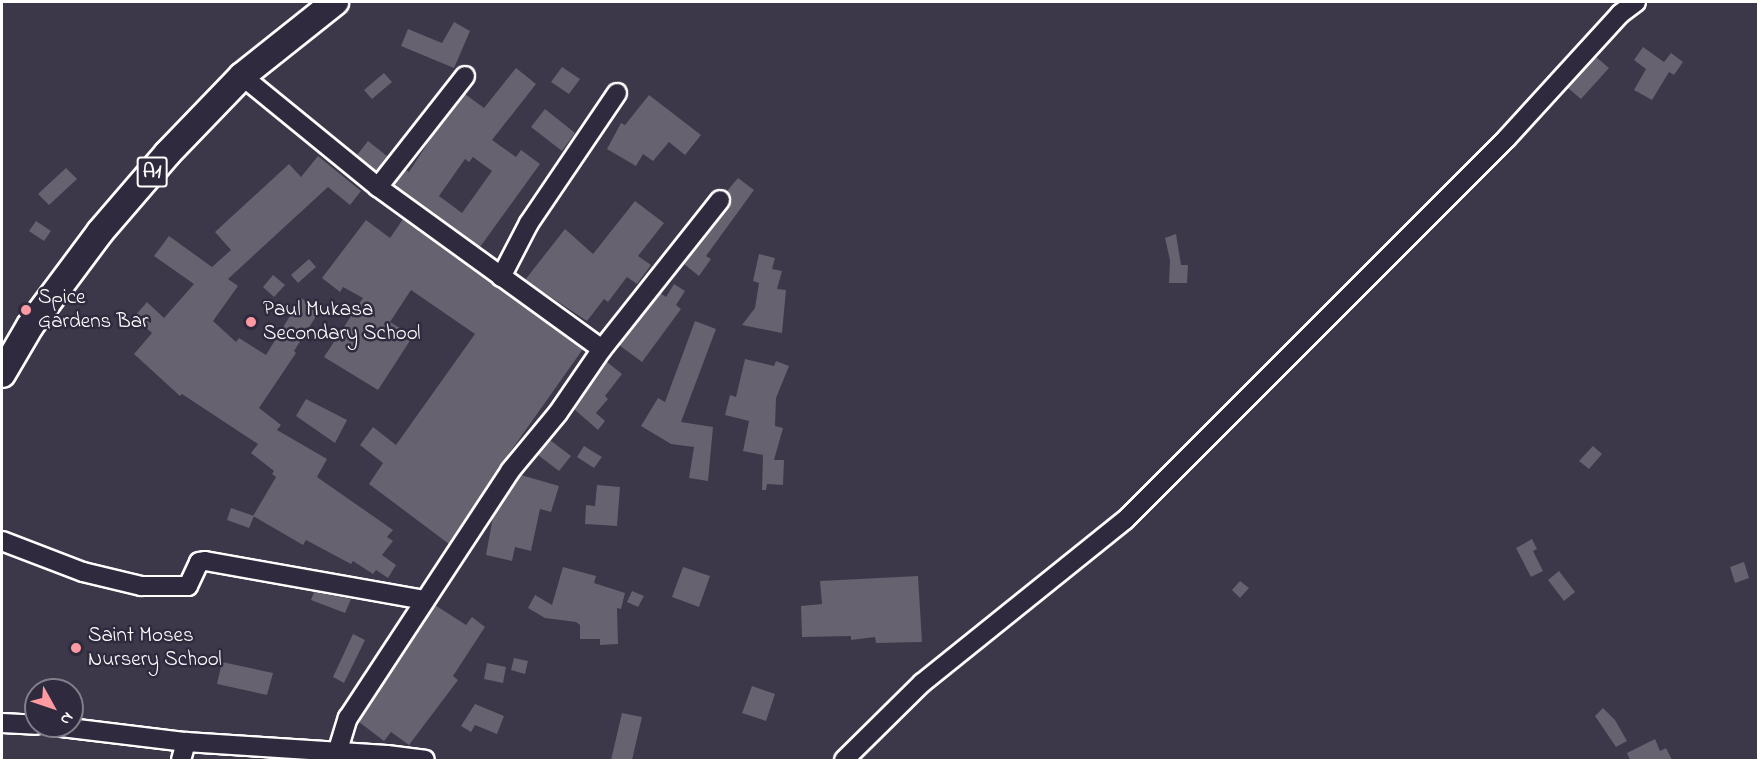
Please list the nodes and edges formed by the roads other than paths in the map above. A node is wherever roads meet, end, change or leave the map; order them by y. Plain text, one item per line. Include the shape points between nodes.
1 (336, 2) edge
2 (1636, 2) edge
3 (242, 76) junction
4 (465, 76) dead end
5 (617, 93) dead end
6 (378, 187) junction
7 (720, 200) dead end
8 (501, 277) junction
9 (602, 349) junction
10 (2, 374) edge
11 (2, 541) edge
12 (424, 600) junction
13 (2, 723) edge
14 (24, 724) edge
15 (84, 730) edge
16 (186, 742) junction
17 (337, 753) junction
18 (181, 760) edge
19 (425, 760) edge
20 (844, 760) edge

1 - 3 highway, A1
2 - 20 street via 1620,14 1506,139 1125,520 922,683
3 - 6 street
3 - 10 highway, A1 via 100,232 30,326
4 - 6 street
5 - 8 street via 529,223
6 - 8 street
7 - 9 street
8 - 9 street
9 - 12 street via 558,413 510,471
11 - 12 street via 83,572 141,586 188,586 199,562 205,561
12 - 17 street via 348,718
13 - 14 street
15 - 16 street
16 - 17 street
16 - 18 street
17 - 19 street

